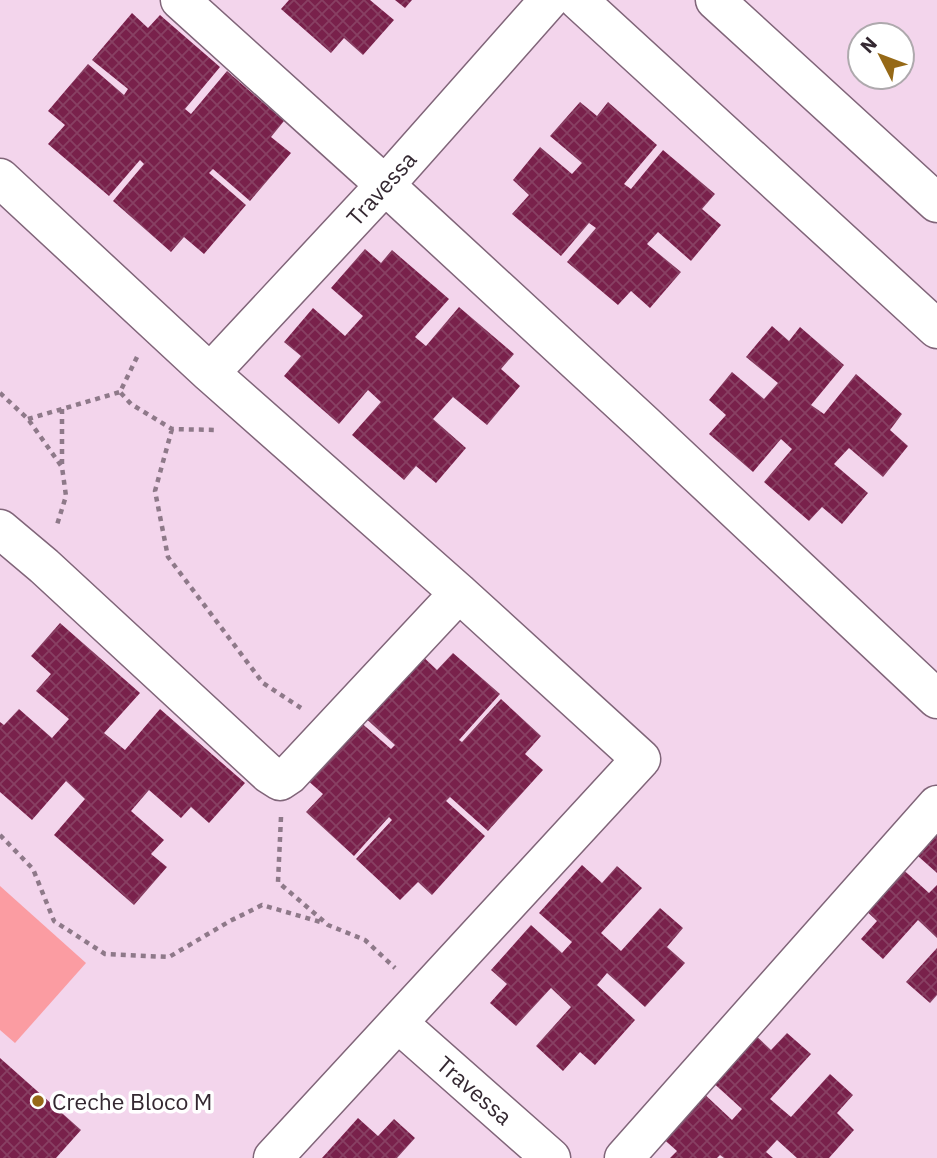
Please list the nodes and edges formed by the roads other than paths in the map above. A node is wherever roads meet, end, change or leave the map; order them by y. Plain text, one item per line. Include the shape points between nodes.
1 (180, 0) edge
2 (548, 0) edge
3 (578, 0) edge
4 (715, 0) edge
5 (0, 178) edge
6 (385, 185) junction
7 (937, 203) edge
8 (937, 329) edge
9 (211, 373) junction
10 (0, 529) edge
11 (459, 593) junction
12 (937, 699) edge
13 (937, 805) edge
14 (398, 1023) junction
15 (273, 1158) edge
16 (551, 1158) edge
17 (624, 1158) edge

1 - 6 street
2 - 6 street, Travessa
3 - 8 street
4 - 7 street
5 - 9 street
6 - 9 street, Travessa
6 - 12 street
9 - 11 street
10 - 11 street via 280,781
11 - 14 street via 640,759
13 - 17 street
14 - 15 street
14 - 16 street, Travessa

